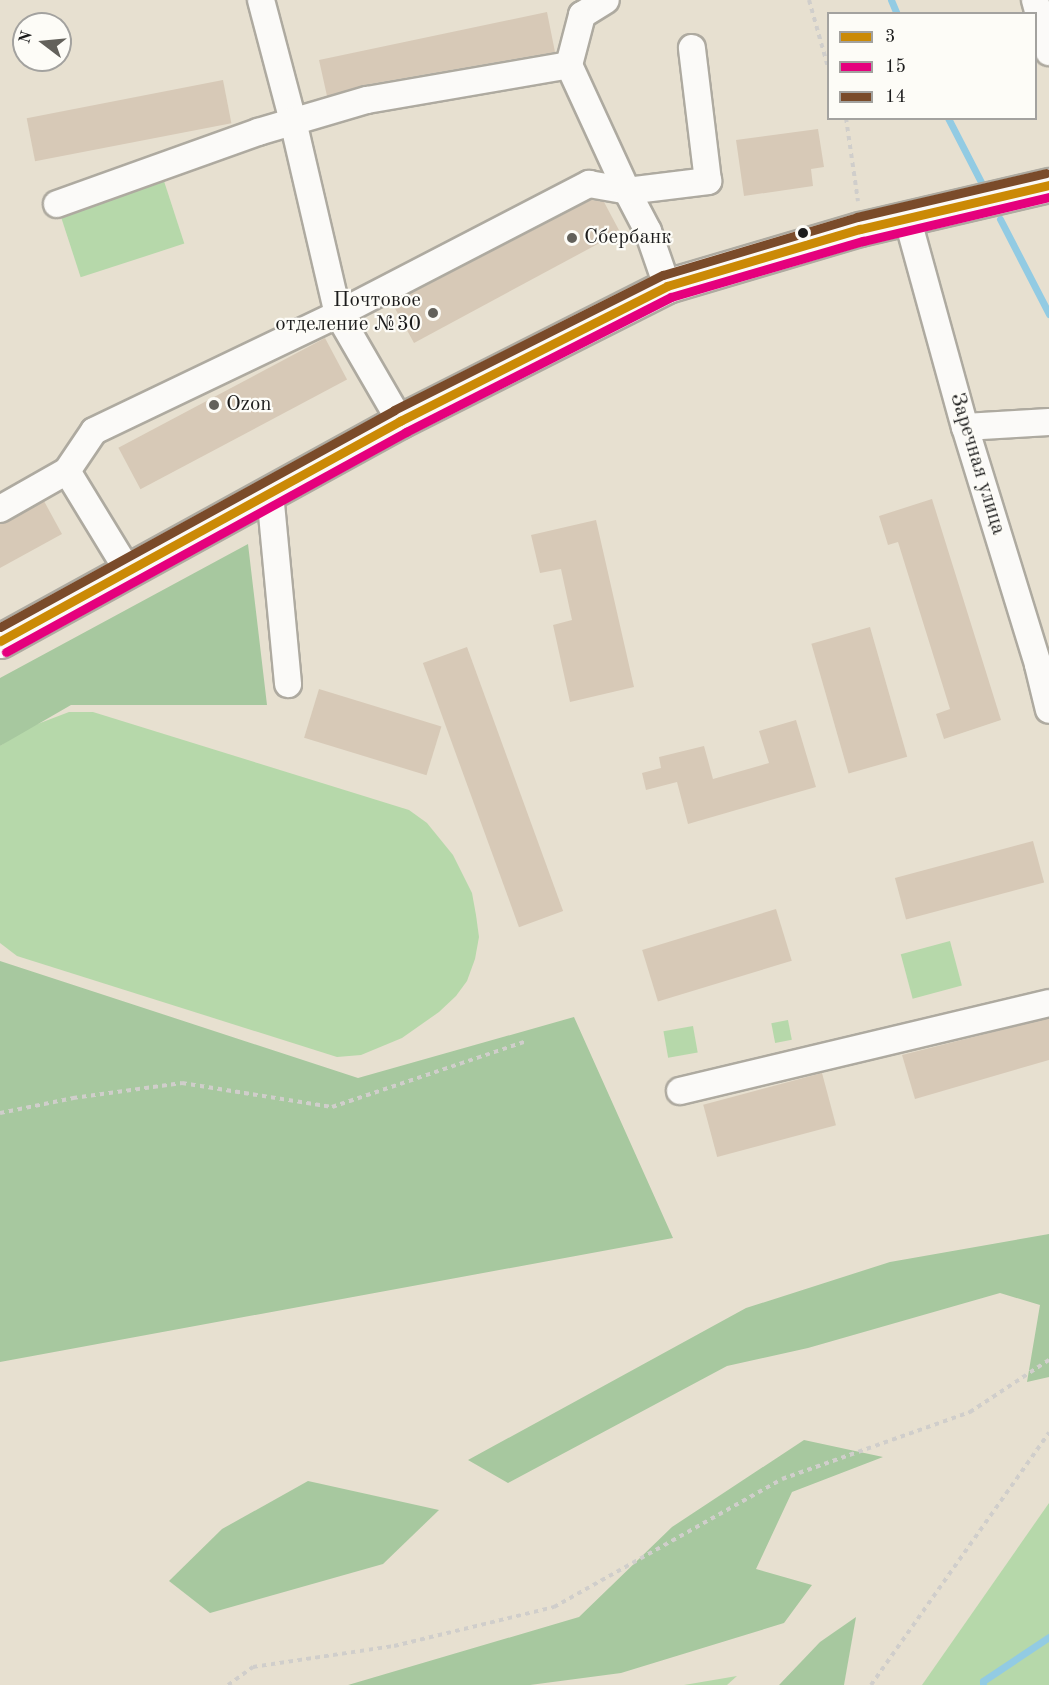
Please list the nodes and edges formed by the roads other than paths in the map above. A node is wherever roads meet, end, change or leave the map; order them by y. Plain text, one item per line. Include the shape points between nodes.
1 (261, 0) edge
2 (606, 0) edge
3 (1035, 0) edge
4 (692, 48) dead end
5 (1049, 52) edge
6 (569, 65) junction
7 (293, 121) junction
8 (1049, 184) edge
9 (627, 191) junction
10 (57, 204) dead end
11 (907, 217) junction
12 (666, 286) junction
13 (339, 315) junction
14 (400, 421) junction
15 (1049, 422) edge
16 (964, 427) junction
17 (67, 471) junction
18 (270, 493) junction
19 (0, 509) edge
20 (128, 571) junction
21 (0, 641) edge
22 (1043, 663) edge
23 (288, 684) dead end
24 (1049, 710) edge
25 (1049, 1003) edge
26 (680, 1091) dead end

1 - 7 street
2 - 6 street via 582,15
3 - 5 street
4 - 9 street via 708,181
6 - 7 street via 367,100
6 - 9 street
7 - 10 street
7 - 13 street
8 - 11 main road
9 - 12 street via 648,231
9 - 13 street via 589,184
11 - 12 main road
11 - 16 street, Заречная улица
12 - 14 main road
13 - 14 street
13 - 17 street via 94,431
14 - 18 main road
15 - 16 street
16 - 22 street, Заречная улица
17 - 19 street
17 - 20 street
18 - 20 main road
18 - 23 street
20 - 21 main road
22 - 24 street, Заречная улица
25 - 26 street

